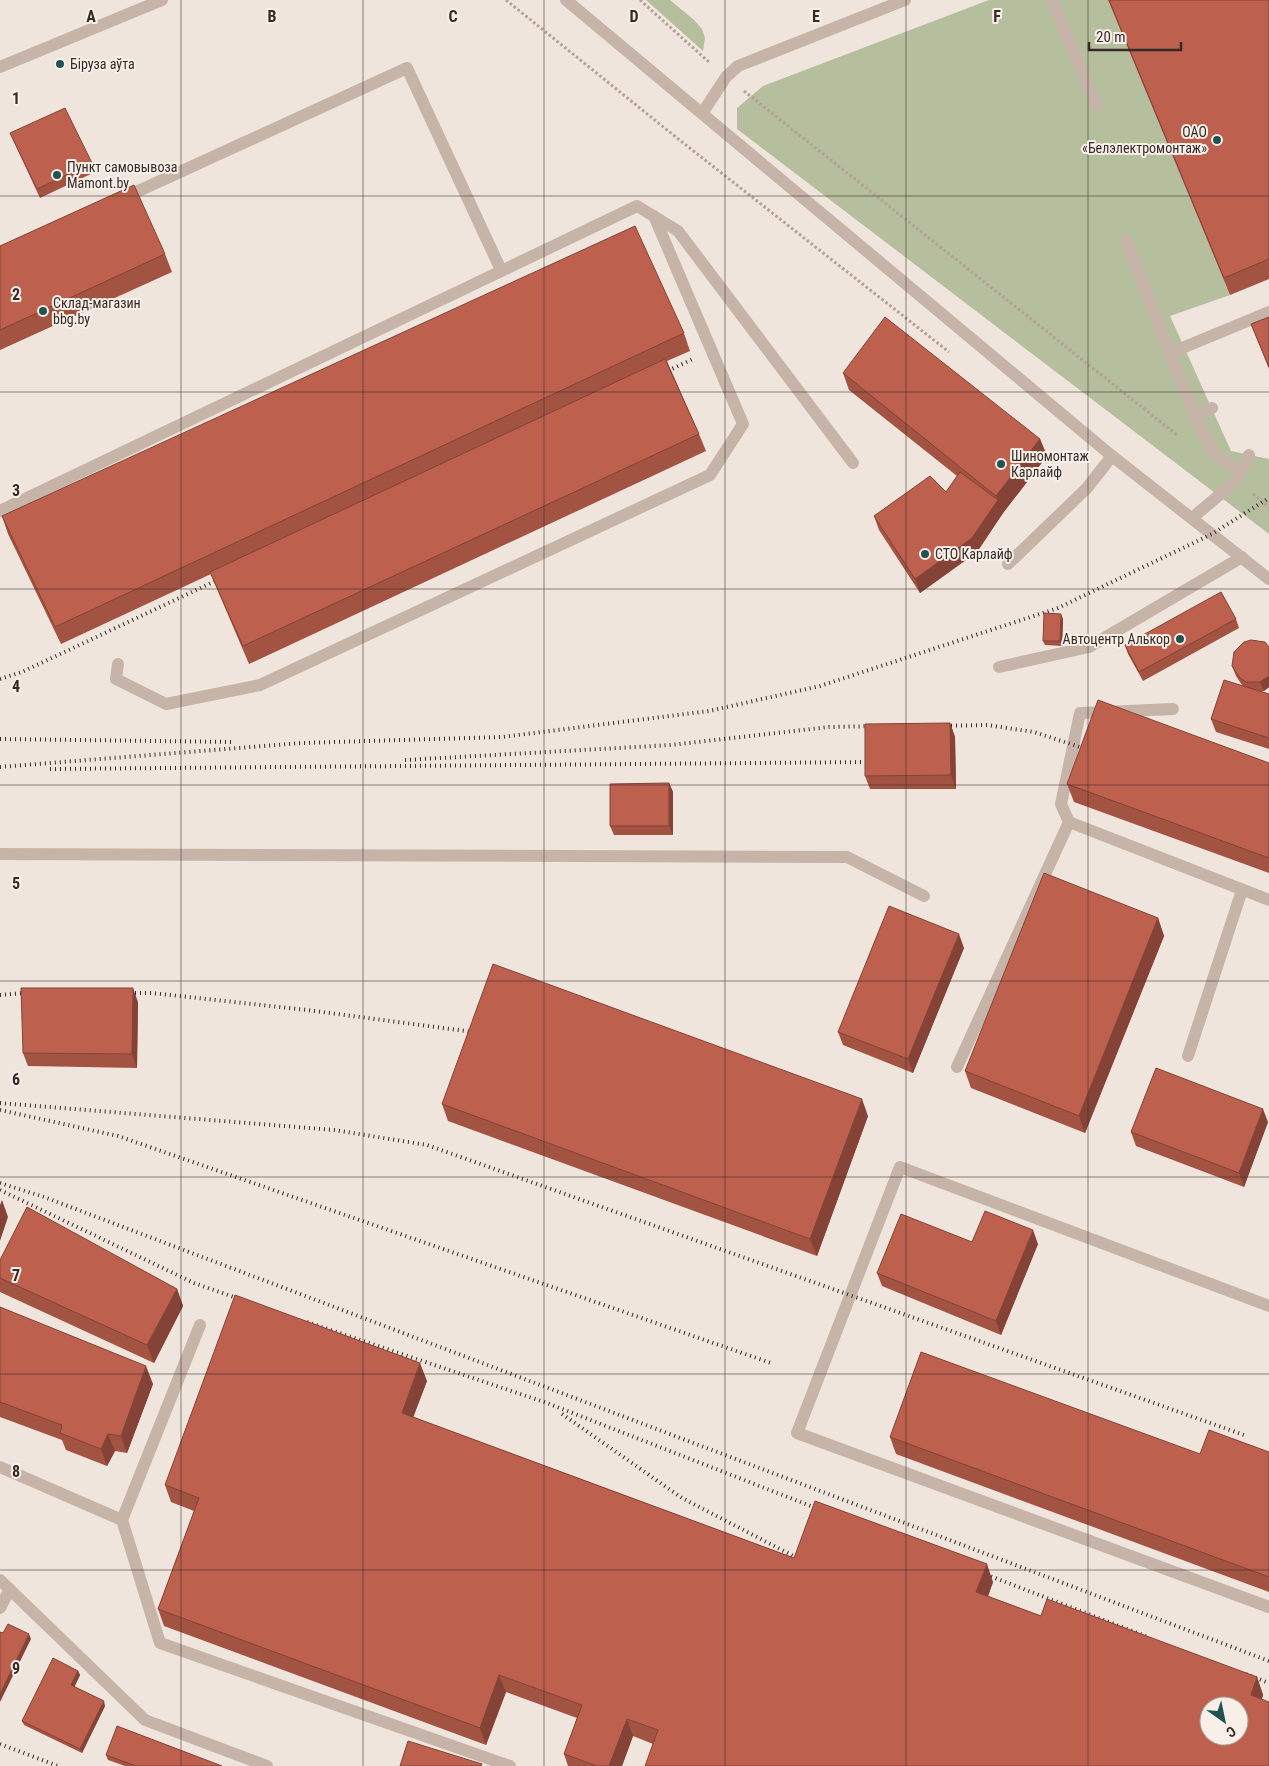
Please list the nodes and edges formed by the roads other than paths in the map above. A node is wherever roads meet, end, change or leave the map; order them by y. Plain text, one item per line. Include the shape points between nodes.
1 (566, 0) edge
2 (905, 0) edge
3 (1052, 0) edge
4 (156, 1) edge
5 (0, 67) edge
6 (1096, 105) dead end
7 (703, 112) junction
8 (108, 204) edge
9 (654, 216) junction
10 (1126, 240) dead end
11 (501, 270) junction
12 (1269, 312) edge
13 (1170, 353) junction
14 (1212, 408) dead end
15 (1194, 415) junction
16 (1249, 455) dead end
17 (1112, 456) junction
18 (853, 463) dead end
19 (1238, 478) junction
20 (0, 511) edge
21 (1192, 518) junction
22 (1242, 557) junction
23 (1008, 564) dead end
24 (1269, 579) edge
25 (118, 664) dead end
26 (998, 666) dead end
27 (1173, 709) dead end
28 (1069, 822) junction
29 (0, 854) edge
30 (1242, 890) junction
31 (924, 896) dead end
32 (1269, 900) edge
33 (1188, 1056) dead end
34 (957, 1066) dead end
35 (1269, 1306) edge
36 (200, 1325) dead end
37 (0, 1468) edge
38 (122, 1520) junction
39 (0, 1580) edge
40 (10, 1589) junction
41 (1269, 1607) edge
42 (0, 1608) edge
43 (267, 1766) edge
44 (510, 1766) edge

1 - 7 street
2 - 7 street via 738,66 726,77
3 - 6 street
4 - 5 street
7 - 17 street
8 - 11 street via 407,68
9 - 11 street via 637,206
9 - 18 street via 678,231
9 - 25 street via 743,424 710,475 260,685 166,704 116,679
10 - 13 street
11 - 20 street
12 - 13 street
13 - 15 street
14 - 15 street
15 - 19 street via 1212,451
16 - 19 street
17 - 21 street
17 - 23 street via 1087,488
19 - 21 street
21 - 22 street
22 - 24 street
22 - 26 street via 1089,647
27 - 28 street via 1080,713 1061,804
28 - 30 street
28 - 34 street
29 - 31 street via 847,857
30 - 32 street
30 - 33 street
35 - 41 street via 900,1167 797,1433
36 - 38 street
37 - 38 street
38 - 44 street via 160,1643
39 - 40 street
40 - 42 street
40 - 43 street via 145,1720

